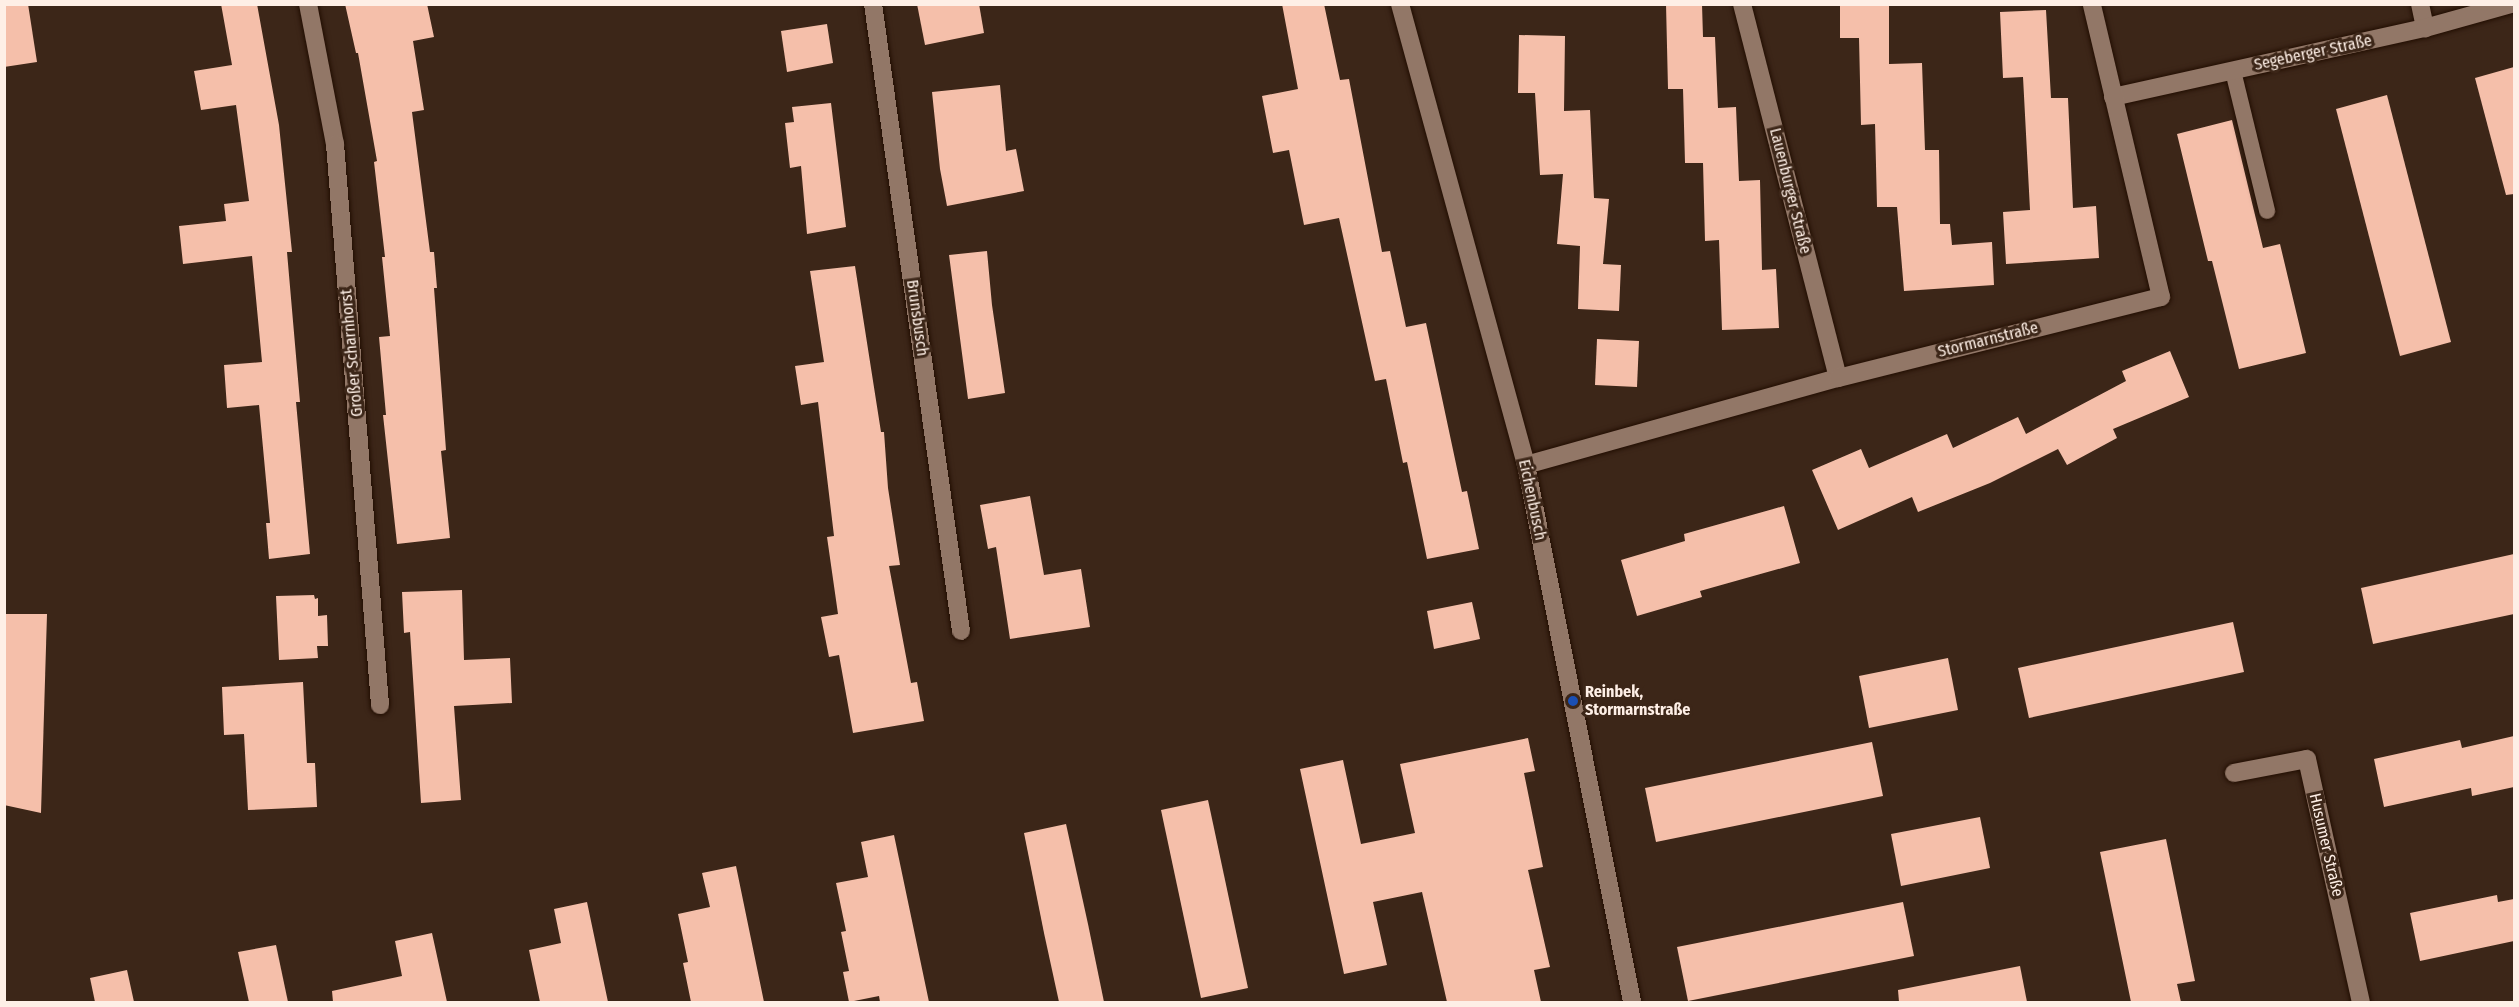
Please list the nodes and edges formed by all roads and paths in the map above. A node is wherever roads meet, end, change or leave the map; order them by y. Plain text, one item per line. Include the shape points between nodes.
1 (308, 4) edge
2 (873, 4) edge
3 (1400, 4) edge
4 (1742, 4) edge
5 (2092, 4) edge
6 (2420, 4) edge
7 (2511, 4) edge
8 (2425, 28) junction
9 (2233, 71) junction
10 (2113, 97) junction
11 (2267, 212) dead end
12 (1838, 378) junction
13 (1526, 465) junction
14 (961, 631) dead end
15 (380, 705) dead end
16 (2234, 773) dead end
17 (1632, 1002) edge
18 (2361, 1002) edge

1 - 15 street, Großer Scharnhorst via 336,144
2 - 14 street, Brunsbusch
3 - 13 street, Eichenbusch
4 - 12 street, Lauenburger Straße
5 - 10 street, Stormarnstraße
6 - 8 street
7 - 8 street, Segeberger Straße
8 - 9 street, Segeberger Straße
9 - 10 street, Segeberger Straße
9 - 11 lane
10 - 12 street, Stormarnstraße via 2161,297
12 - 13 street, Stormarnstraße
13 - 17 street, Eichenbusch
16 - 18 street, Husumer Straße via 2307,759

